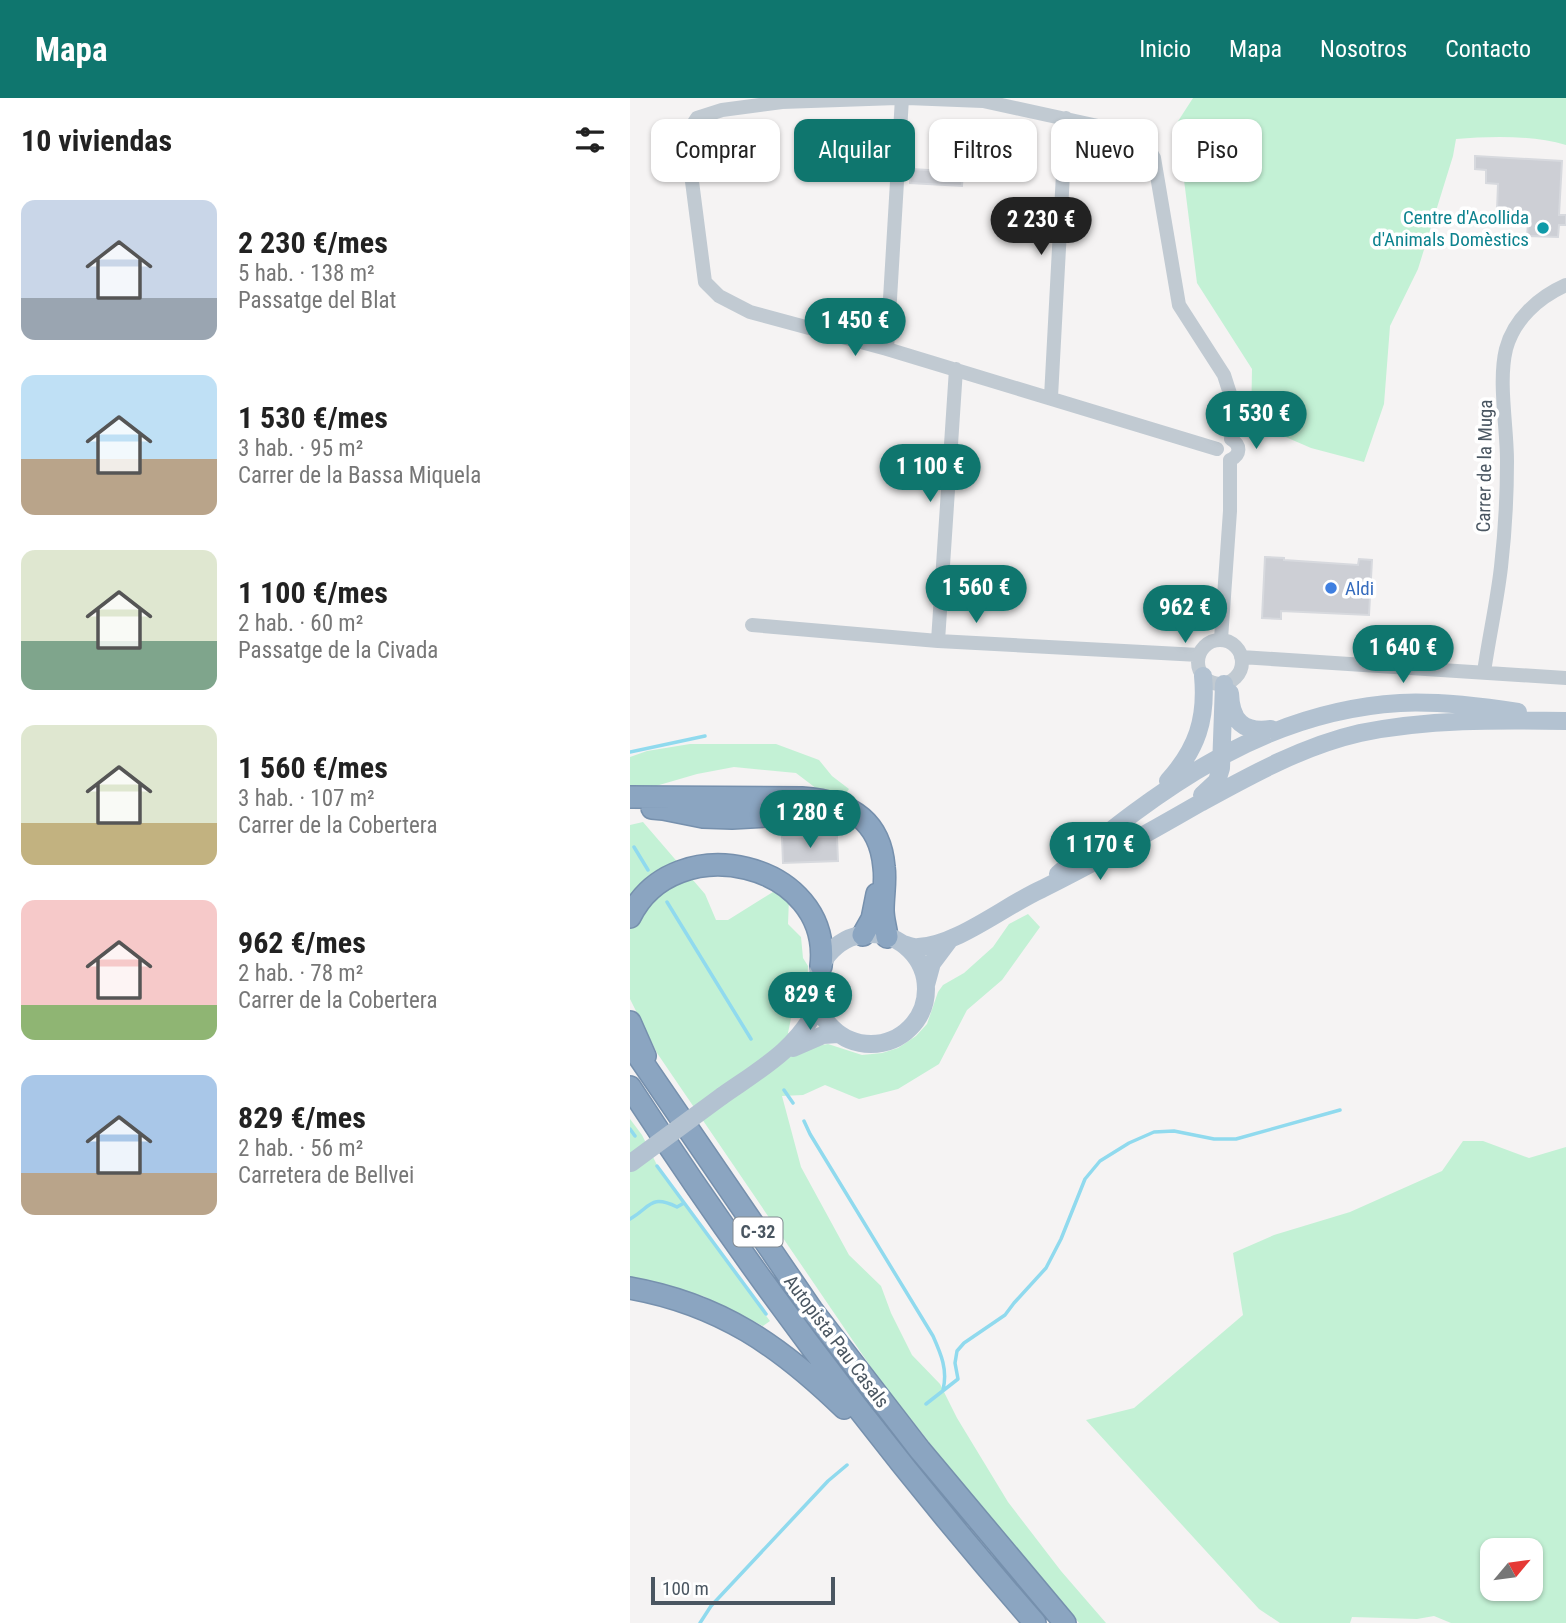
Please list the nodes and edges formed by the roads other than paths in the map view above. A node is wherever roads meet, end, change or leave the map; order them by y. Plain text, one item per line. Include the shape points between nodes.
1 (902, 98) edge
2 (1066, 118) junction
3 (1566, 285) edge
4 (887, 349) junction
5 (956, 369) junction
6 (1051, 397) junction
7 (1231, 439) junction
8 (1217, 449) junction
9 (1230, 460) junction
10 (752, 625) dead end
11 (1220, 639) junction
12 (938, 641) junction
13 (1199, 655) junction
14 (1241, 657) junction
15 (1484, 673) junction
16 (1203, 676) junction
17 (1566, 678) edge
18 (1228, 682) junction
19 (1566, 720) edge
20 (1299, 724) junction
21 (1221, 756) junction
22 (630, 797) edge
23 (1154, 797) junction
24 (630, 808) edge
25 (1142, 836) junction
26 (1039, 890) junction
27 (630, 918) edge
28 (863, 934) junction
29 (950, 939) junction
30 (895, 940) junction
31 (821, 965) junction
32 (926, 985) junction
33 (818, 1005) junction
34 (630, 1022) edge
35 (838, 1034) junction
36 (630, 1044) edge
37 (780, 1055) junction
38 (649, 1072) junction
39 (630, 1087) edge
40 (630, 1163) edge
41 (630, 1289) edge
42 (875, 1430) junction
43 (1035, 1623) edge
44 (1065, 1623) edge

1 - 2 street via 983,101
1 - 4 street
1 - 4 street via 782,102 722,110 697,118 686,135 705,282 719,296 750,312
2 - 6 street
2 - 7 street via 1130,132 1146,144 1154,158 1179,304 1224,375 1233,403
3 - 15 street, Carrer de la Muga via 1529,309 1506,347 1507,461 1501,568
4 - 5 street
5 - 6 street
5 - 12 street
6 - 8 street
7 - 8 street via 1222,440
7 - 9 street via 1239,449
8 - 9 street via 1221,458
9 - 11 street
10 - 12 street
11 - 13 street via 1208,643
11 - 14 street via 1234,645
12 - 13 street
13 - 16 street
14 - 15 street
14 - 18 street via 1241,668
15 - 17 street
16 - 18 street via 1216,684
16 - 23 main road via 1205,701 1192,749
18 - 20 main road via 1232,712 1242,725 1256,731
18 - 21 main road
19 - 20 main road via 1487,707 1401,703 1359,707
19 - 25 main road via 1477,720 1359,734 1254,774
20 - 21 main road
21 - 23 main road
21 - 25 main road via 1217,781 1203,795 1159,819
22 - 30 highway via 802,798 844,805 869,826 884,857 883,911
23 - 26 main road
24 - 28 highway via 732,818 786,815 821,805 841,810 863,828 878,860 875,907
25 - 26 main road
26 - 29 main road
27 - 31 highway via 652,890 682,871 719,864 751,868 778,881 802,902 820,933
28 - 30 main road
28 - 31 main road via 832,949
29 - 30 main road via 917,948
29 - 32 main road via 932,963
30 - 32 main road via 919,963
31 - 33 main road via 816,982
32 - 35 main road via 923,1008 912,1027 887,1043 863,1044
33 - 35 main road
33 - 37 main road via 810,1023
34 - 38 highway
35 - 37 main road via 823,1035
36 - 38 highway, Autopista Pau Casals / C-32
37 - 40 main road, bridge
38 - 44 highway, Autopista Pau Casals / C-32 via 856,1369
39 - 42 highway, Autopista Pau Casals / C-32 via 719,1221
41 - 42 highway via 683,1302 760,1338 801,1367 859,1423
42 - 43 highway, Autopista Pau Casals / C-32

